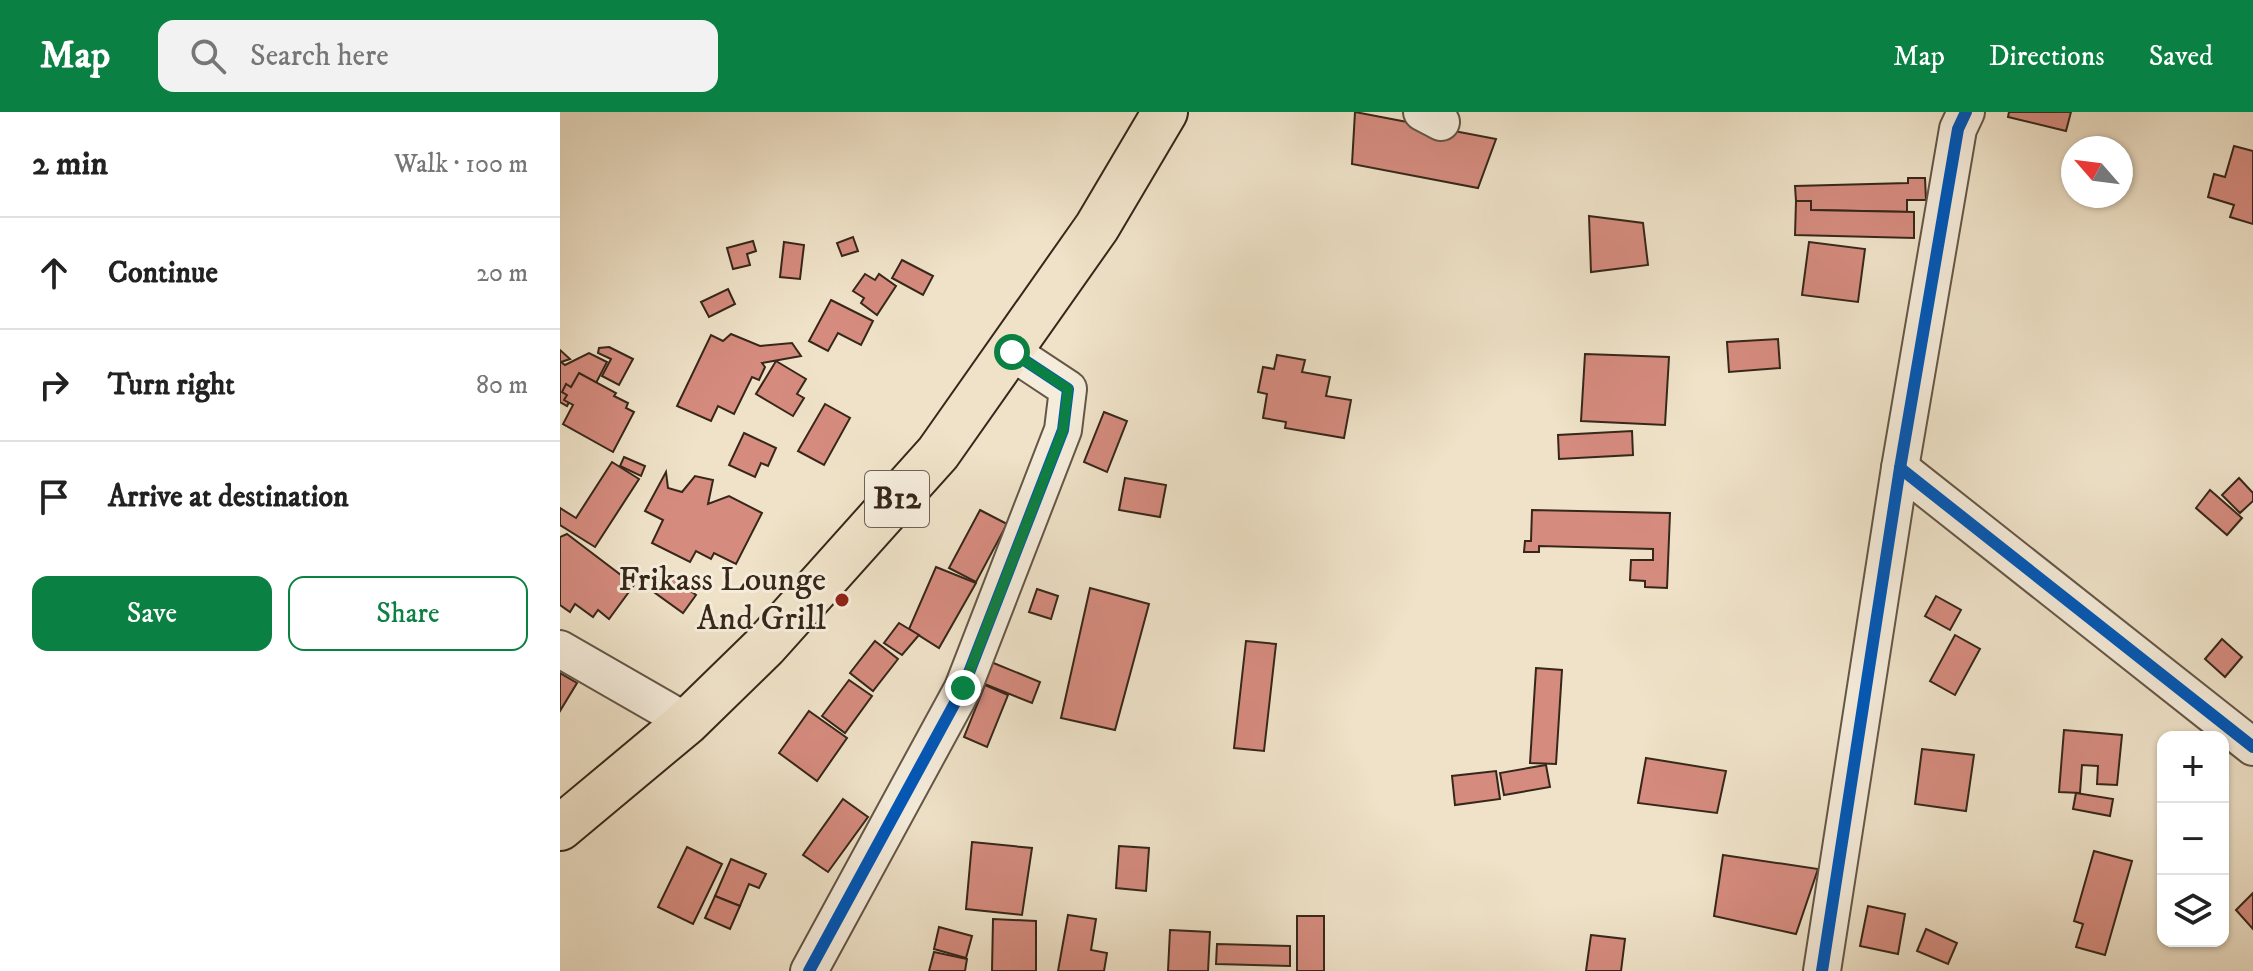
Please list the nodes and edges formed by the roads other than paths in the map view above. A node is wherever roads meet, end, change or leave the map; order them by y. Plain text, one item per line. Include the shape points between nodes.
1 (1165, 112) edge
2 (1966, 112) edge
3 (1012, 352) junction
4 (1900, 468) junction
5 (560, 649) edge
6 (687, 722) junction
7 (2253, 747) edge
8 (560, 828) edge
9 (809, 971) edge
10 (1822, 971) edge

1 - 3 highway, B12 via 1097,227
2 - 4 street via 1958,129
3 - 6 highway, B12 via 938,453 765,646
3 - 9 street via 1068,389 1063,430 963,688
4 - 7 street
4 - 10 street
5 - 6 street
6 - 8 highway, B12

